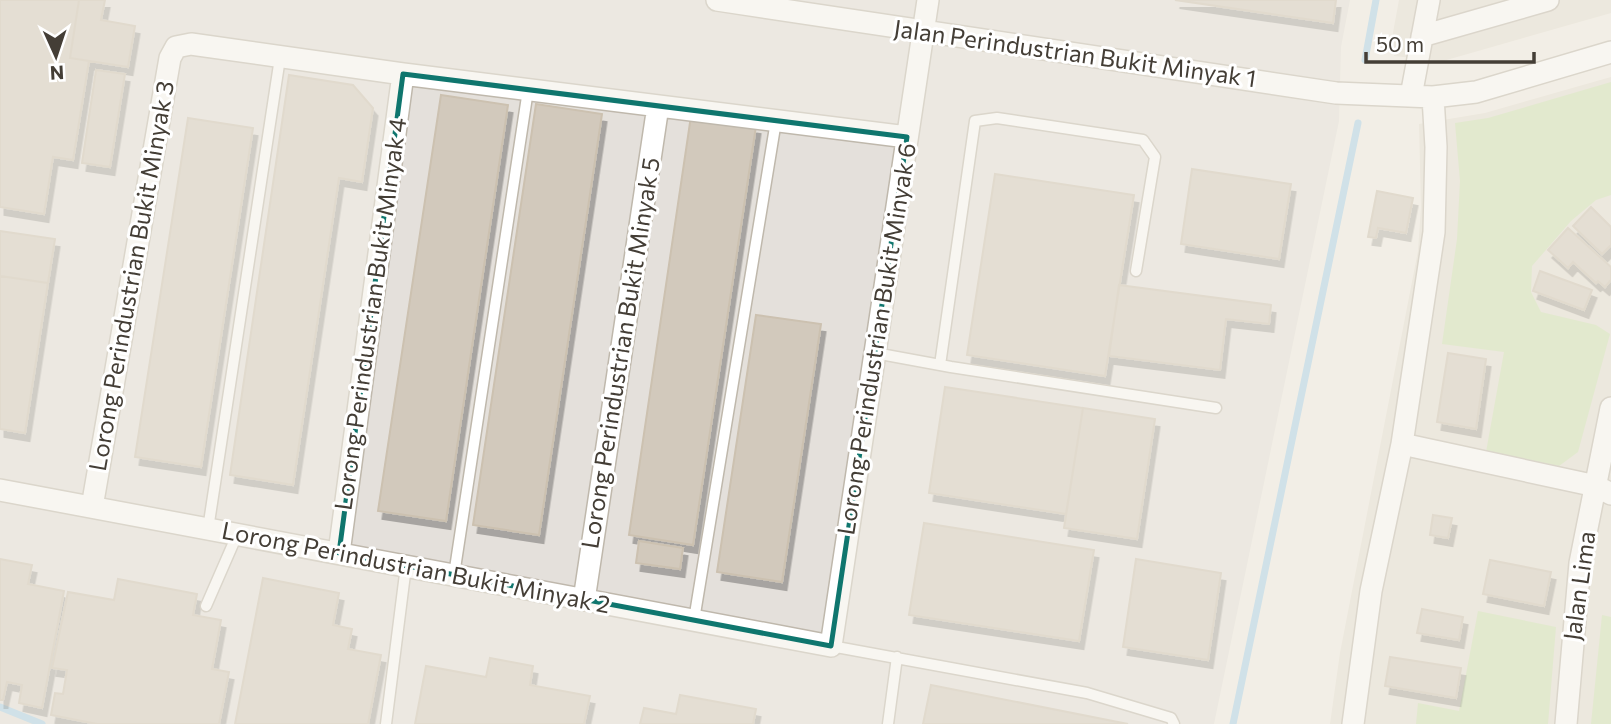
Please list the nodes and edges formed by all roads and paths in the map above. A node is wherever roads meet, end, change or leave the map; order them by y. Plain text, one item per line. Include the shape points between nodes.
1 (718, 0) edge
2 (928, 0) edge
3 (1429, 0) edge
4 (1548, 0) edge
5 (923, 32) junction
6 (1422, 36) junction
7 (1611, 52) edge
8 (280, 58) junction
9 (403, 74) junction
10 (528, 90) junction
11 (1412, 96) junction
12 (1433, 97) junction
13 (658, 106) junction
14 (776, 121) junction
15 (907, 137) junction
16 (1136, 271) dead end
17 (875, 353) junction
18 (940, 365) junction
19 (1216, 408) dead end
20 (1611, 408) edge
21 (1402, 444) junction
22 (0, 490) edge
23 (1603, 490) edge
24 (92, 507) junction
25 (208, 529) junction
26 (237, 535) junction
27 (339, 553) junction
28 (406, 566) junction
29 (454, 575) junction
30 (584, 600) junction
31 (206, 606) dead end
32 (694, 620) junction
33 (831, 646) junction
34 (897, 657) junction
35 (386, 724) edge
36 (888, 724) edge
37 (1174, 724) edge
38 (1353, 724) edge
39 (1566, 724) edge

1 - 5 street, Jalan Perindustrian Bukit Minyak 1
2 - 5 street, Lorong Perindustrian Bukit Minyak 6
3 - 6 street
4 - 6 street
5 - 11 street, Jalan Perindustrian Bukit Minyak 1 via 1336,93
5 - 15 street, Lorong Perindustrian Bukit Minyak 6
6 - 11 street
7 - 12 street, Jalan Perindustrian Bukit Minyak 1 via 1476,92
8 - 9 street
8 - 24 street, Lorong Perindustrian Bukit Minyak 3 via 191,44 176,47 170,58
8 - 25 lane
9 - 10 street
9 - 27 street, Lorong Perindustrian Bukit Minyak 4
10 - 13 street
10 - 29 lane
11 - 12 street, Jalan Perindustrian Bukit Minyak 1
12 - 21 street via 1434,232
13 - 14 street
13 - 30 street, Lorong Perindustrian Bukit Minyak 5
14 - 15 street
14 - 32 lane
15 - 17 street, Lorong Perindustrian Bukit Minyak 6
16 - 18 lane via 1155,157 1143,140 997,118 975,121
17 - 18 lane
17 - 33 street, Lorong Perindustrian Bukit Minyak 6
18 - 19 lane
20 - 23 street, Jalan Lima
21 - 23 street
21 - 38 street via 1371,591
22 - 24 street, Lorong Perindustrian Bukit Minyak 2
23 - 39 street, Jalan Lima via 1580,563
24 - 25 street, Lorong Perindustrian Bukit Minyak 2
25 - 26 street, Lorong Perindustrian Bukit Minyak 2
26 - 27 street, Lorong Perindustrian Bukit Minyak 2
26 - 31 lane
27 - 28 street, Lorong Perindustrian Bukit Minyak 2
28 - 29 street, Lorong Perindustrian Bukit Minyak 2
28 - 35 lane
29 - 30 street, Lorong Perindustrian Bukit Minyak 2
30 - 32 street, Lorong Perindustrian Bukit Minyak 2
32 - 33 street, Lorong Perindustrian Bukit Minyak 2
33 - 34 lane
34 - 36 lane
34 - 37 lane via 1087,693 1171,718

